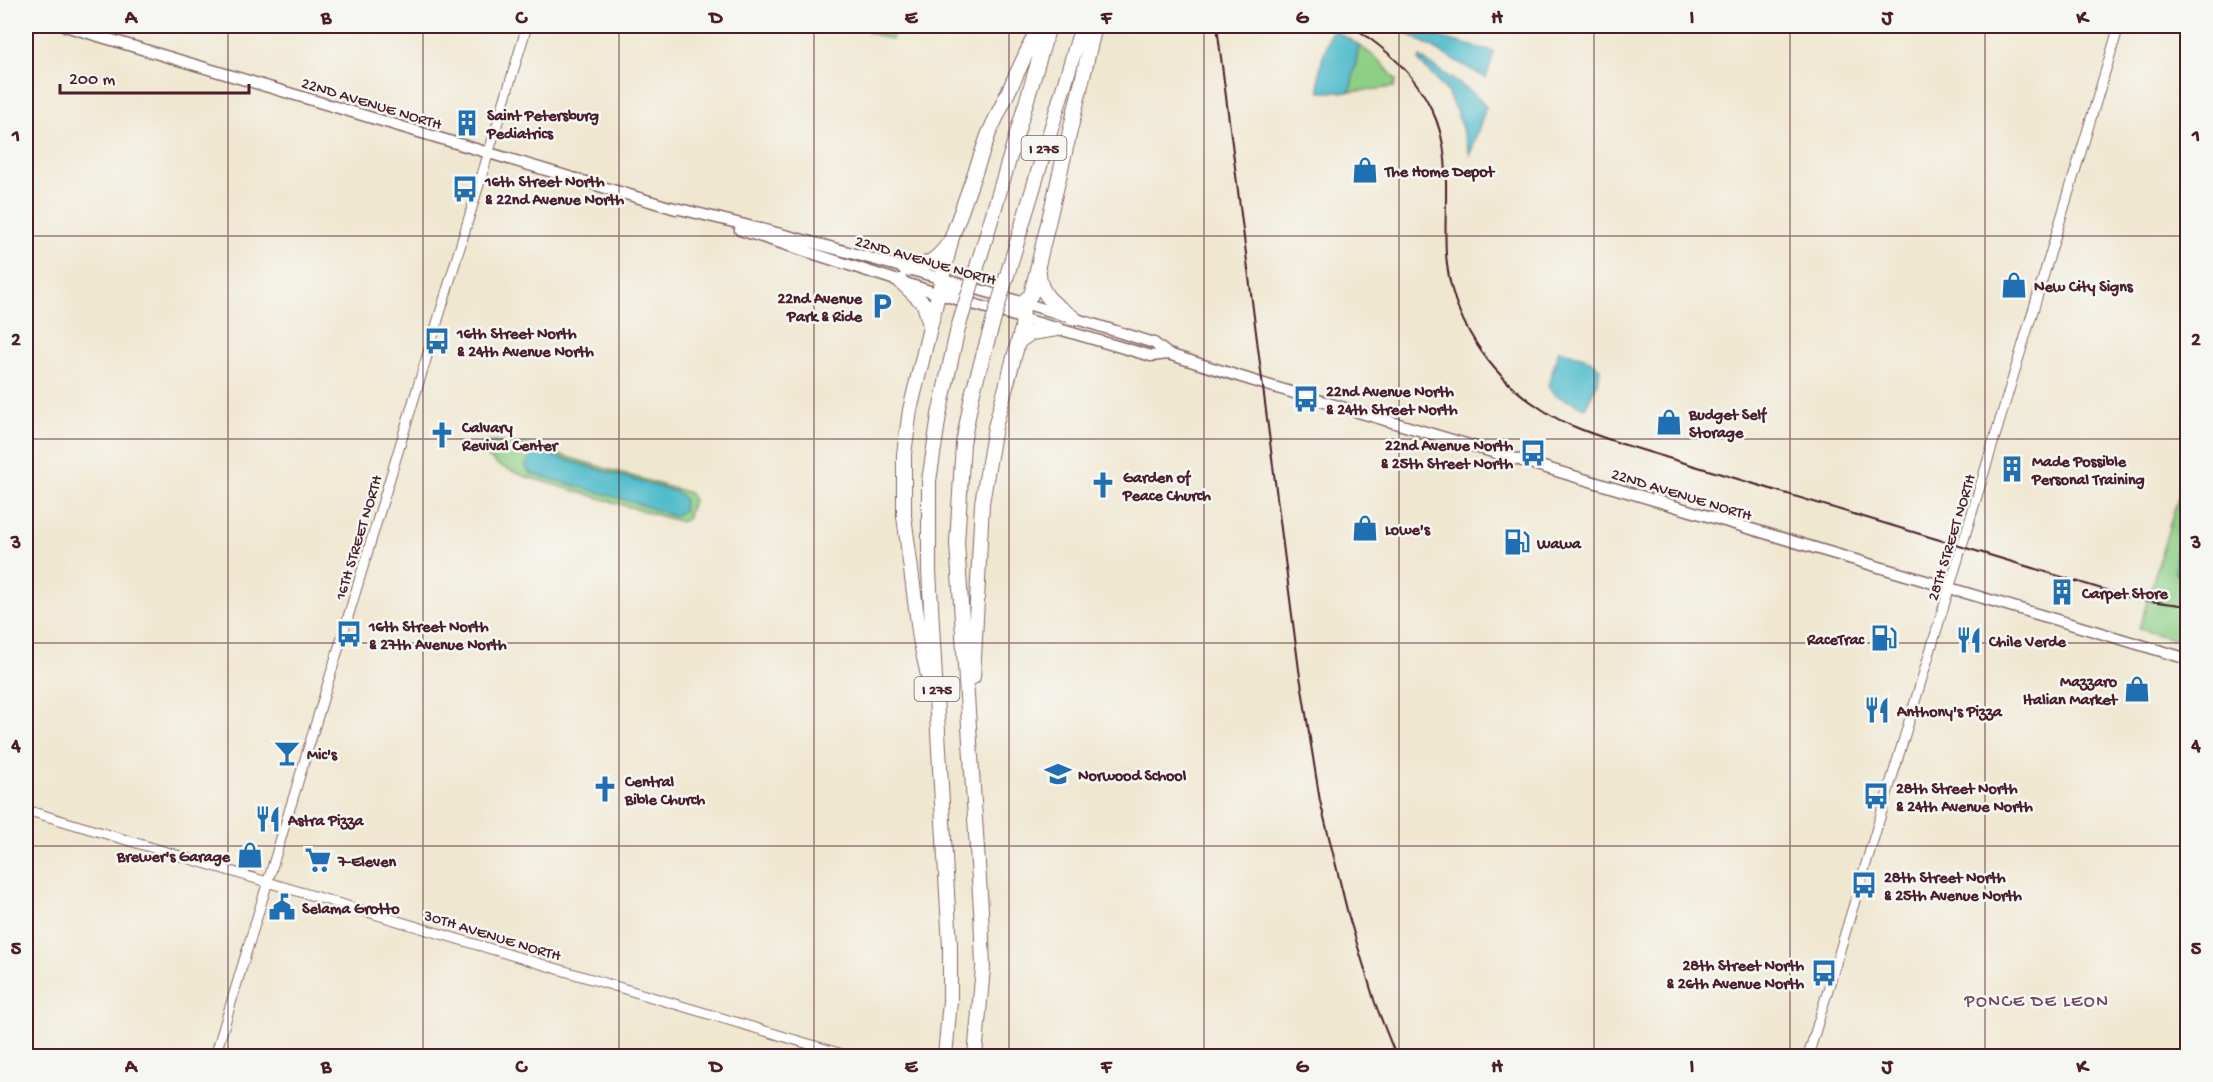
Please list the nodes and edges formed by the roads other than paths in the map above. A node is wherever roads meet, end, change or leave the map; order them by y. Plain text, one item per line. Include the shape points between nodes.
1 (65, 26) edge
2 (527, 26) edge
3 (1039, 26) edge
4 (1049, 26) edge
5 (1082, 26) edge
6 (1095, 26) edge
7 (2119, 26) edge
8 (488, 153) junction
9 (952, 237) junction
10 (1039, 266) junction
11 (903, 275) junction
12 (943, 279) junction
13 (969, 286) junction
14 (939, 294) junction
15 (1023, 303) junction
16 (994, 311) junction
17 (1074, 318) junction
18 (1023, 320) junction
19 (930, 325) junction
20 (1057, 329) junction
21 (1018, 342) junction
22 (1168, 354) junction
23 (1950, 588) junction
24 (2187, 659) edge
25 (969, 724) junction
26 (939, 731) junction
27 (26, 810) edge
28 (268, 882) junction
29 (945, 1054) edge
30 (215, 1056) edge
31 (849, 1056) edge
32 (975, 1056) edge
33 (1808, 1056) edge

1 - 8 main road, 22ND AVENUE NORTH
2 - 8 street, 16TH STREET NORTH
3 - 9 highway via 993,123
4 - 26 highway, I 275, bridge via 958,328 939,415 929,481 929,571
5 - 25 highway, I 275, bridge via 973,391 963,442 958,496 959,592
6 - 10 highway
7 - 23 street, 28TH STREET NORTH
8 - 11 main road, 22ND AVENUE NORTH via 671,207 796,236
8 - 28 street, 16TH STREET NORTH
9 - 11 highway via 938,257
9 - 12 highway
10 - 15 highway via 1031,295
10 - 17 highway via 1043,292
11 - 12 main road, 22ND AVENUE NORTH
11 - 14 main road, 22ND AVENUE NORTH
11 - 19 highway via 924,304
12 - 13 main road, 22ND AVENUE NORTH
12 - 14 highway
13 - 14 highway
13 - 15 main road, 22ND AVENUE NORTH
14 - 16 main road, 22ND AVENUE NORTH
14 - 19 highway
15 - 16 highway
15 - 17 main road, 22ND AVENUE NORTH
15 - 18 highway
16 - 18 main road, 22ND AVENUE NORTH
17 - 22 main road, 22ND AVENUE NORTH via 1154,343
18 - 20 main road, 22ND AVENUE NORTH
18 - 21 highway
19 - 26 highway via 903,454 904,516 920,639
20 - 21 highway via 1031,333
20 - 22 main road, 22ND AVENUE NORTH via 1151,356
21 - 25 highway via 995,427 982,500
22 - 23 main road, 22ND AVENUE NORTH
23 - 24 main road, 22ND AVENUE NORTH
23 - 33 street, 28TH STREET NORTH
25 - 32 highway, I 275 via 982,968
26 - 29 highway, I 275 via 951,975
27 - 28 street, 30TH AVENUE NORTH
28 - 30 street, 16TH STREET NORTH
28 - 31 street, 30TH AVENUE NORTH

